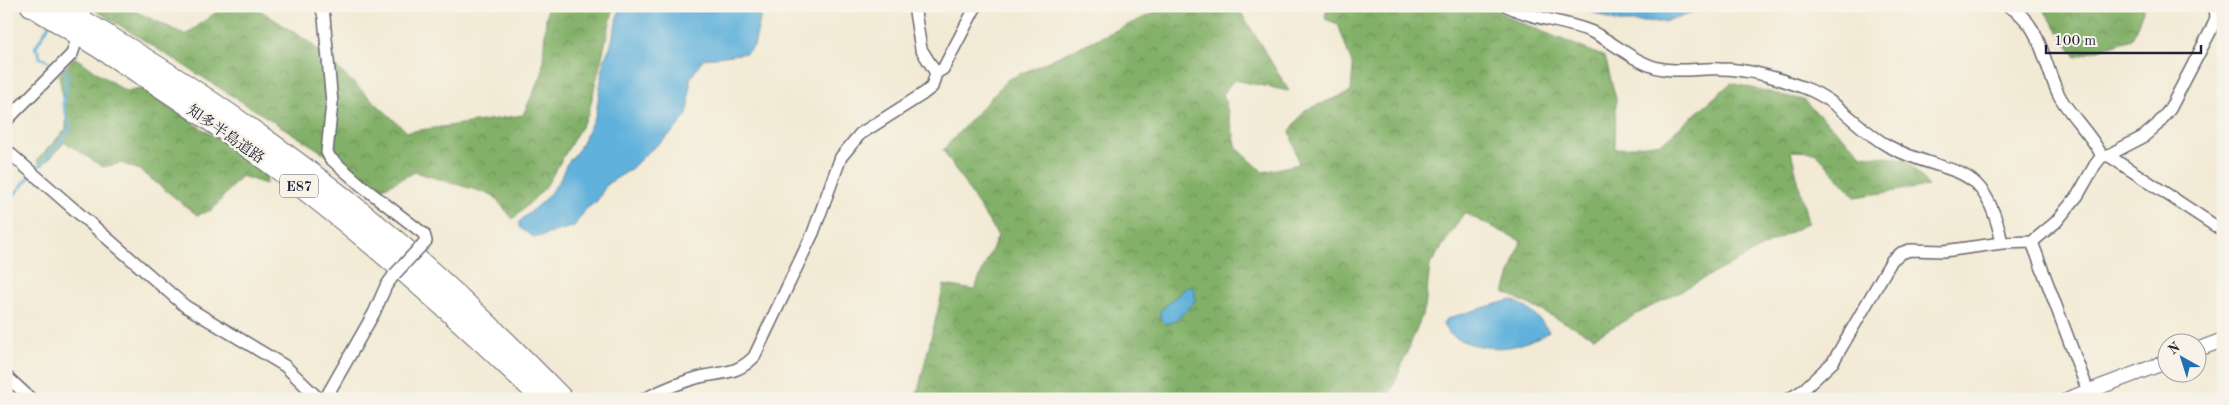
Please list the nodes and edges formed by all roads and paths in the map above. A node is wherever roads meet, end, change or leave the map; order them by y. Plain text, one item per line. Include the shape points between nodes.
1 (31, 6) edge
2 (58, 6) edge
3 (321, 6) edge
4 (914, 6) edge
5 (976, 6) edge
6 (1507, 6) edge
7 (2008, 6) edge
8 (2215, 6) edge
9 (76, 42) dead end
10 (936, 73) junction
11 (6, 121) edge
12 (6, 150) edge
13 (2106, 156) junction
14 (2223, 231) edge
15 (2032, 242) junction
16 (2002, 243) junction
17 (2223, 340) edge
18 (2206, 346) edge
19 (2156, 366) edge
20 (6, 376) edge
21 (2089, 395) edge
22 (31, 399) edge
23 (319, 399) edge
24 (325, 399) edge
25 (542, 399) edge
26 (563, 399) edge
27 (644, 399) edge
28 (1789, 399) edge
29 (2068, 399) edge

1 - 25 highway, 知多半島道路 / E87 via 112,55 279,171 446,309
2 - 26 highway, 知多半島道路 / E87 via 121,42 289,156 459,297
3 - 24 street, bridge via 332,103 330,158 424,234 426,241 386,286
4 - 10 street via 921,49
5 - 10 street via 943,69
6 - 16 street via 1533,18 1589,31 1641,61 1662,69 1745,70 1821,95 1887,145 1911,157 1970,177 1989,202
7 - 13 street via 2029,23 2060,95
8 - 13 street via 2216,18 2210,32 2170,109 2143,137
9 - 11 street via 72,54
10 - 27 street via 932,87 860,134 840,157 813,233 754,357 734,372 700,377
12 - 23 street via 185,306 286,366
13 - 14 street
13 - 15 street via 2094,165 2078,195 2056,222
15 - 16 street
15 - 21 street
16 - 28 street via 1901,252 1886,268 1833,362
17 - 18 street
19 - 21 street
20 - 22 street
21 - 29 street

